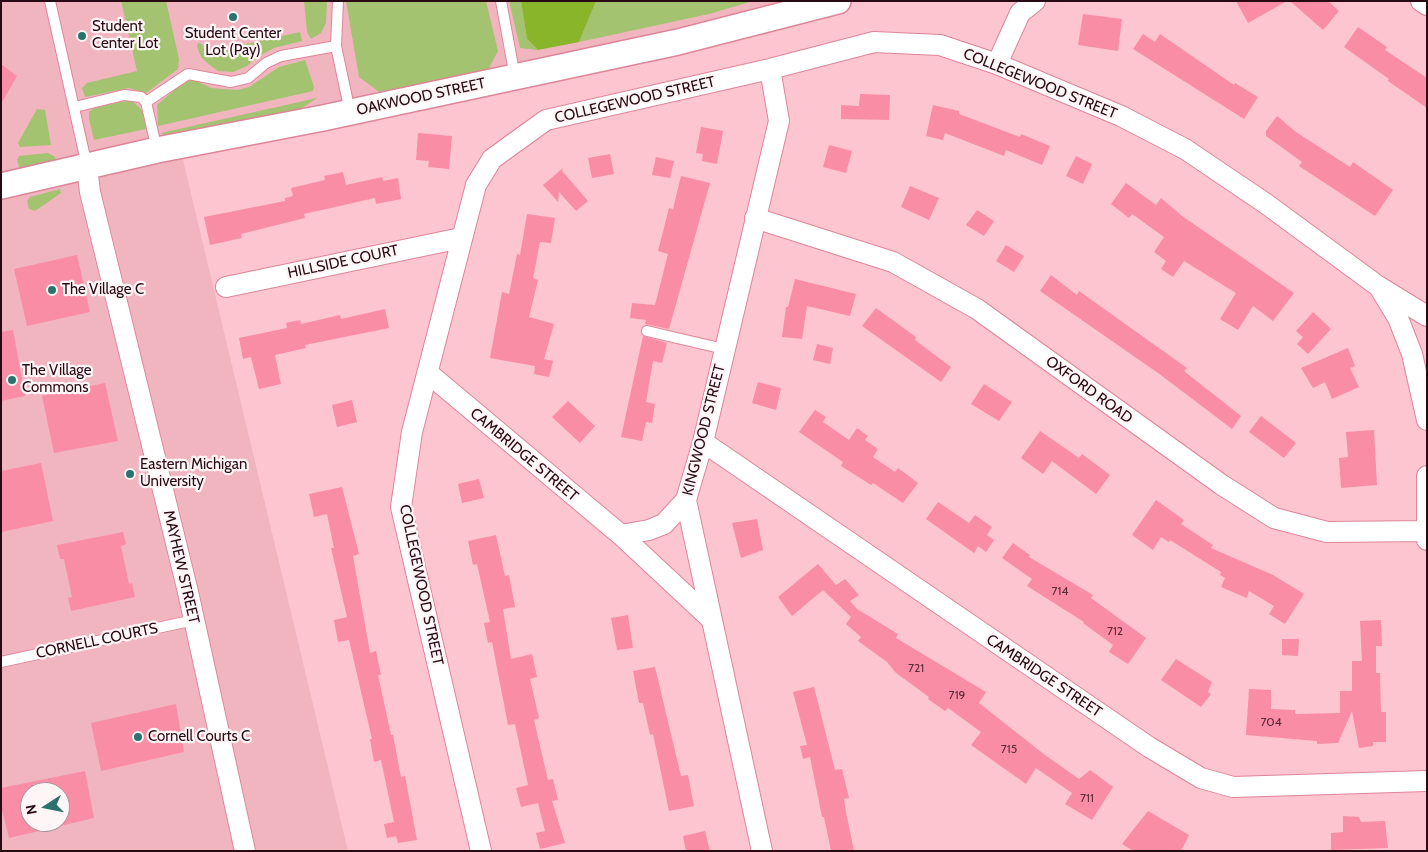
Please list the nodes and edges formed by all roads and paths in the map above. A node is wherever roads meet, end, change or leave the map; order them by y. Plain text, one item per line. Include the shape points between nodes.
1 (50, 1) edge
2 (338, 1) edge
3 (501, 1) edge
4 (838, 1) edge
5 (1035, 1) edge
6 (1421, 1) edge
7 (1427, 5) edge
8 (336, 46) junction
9 (997, 64) junction
10 (770, 69) junction
11 (515, 78) junction
12 (146, 102) junction
13 (74, 107) junction
14 (350, 112) junction
15 (157, 150) junction
16 (87, 167) junction
17 (1, 186) edge
18 (755, 218) junction
19 (461, 238) junction
20 (1378, 286) junction
21 (226, 287) dead end
22 (1427, 316) edge
23 (647, 331) dead end
24 (724, 349) junction
25 (428, 373) junction
26 (1427, 420) edge
27 (703, 442) junction
28 (1427, 476) edge
29 (686, 500) junction
30 (1427, 531) edge
31 (621, 535) junction
32 (1427, 540) edge
33 (711, 619) junction
34 (194, 620) junction
35 (1, 662) edge
36 (1427, 781) edge
37 (245, 851) edge
38 (481, 851) edge
39 (762, 851) edge

1 - 13 lane
2 - 8 lane
3 - 11 lane
4 - 11 street, OAKWOOD STREET via 678,42
5 - 9 street via 1020,13
6 - 7 street
8 - 12 lane via 281,56 248,78 231,82 194,73
8 - 14 lane
9 - 10 street, COLLEGEWOOD STREET via 940,45 874,42
9 - 20 street, COLLEGEWOOD STREET via 1121,116 1185,148
10 - 18 street, KINGWOOD STREET via 779,121
10 - 19 street, COLLEGEWOOD STREET via 546,120 492,159 476,185
11 - 14 street, OAKWOOD STREET
12 - 13 lane via 135,95 124,95
12 - 15 lane
13 - 16 lane
14 - 15 street, OAKWOOD STREET
15 - 16 street, OAKWOOD STREET
16 - 17 street, OAKWOOD STREET
16 - 34 street, MAYHEW STREET via 90,192
18 - 24 street, KINGWOOD STREET
18 - 30 street, OXFORD ROAD via 893,262 977,309 1222,485 1274,518 1327,532
19 - 21 street, HILLSIDE COURT
19 - 25 street, COLLEGEWOOD STREET
20 - 22 street, COLLEGEWOOD STREET
20 - 26 street via 1398,318 1412,354
23 - 24 lane
24 - 27 street, KINGWOOD STREET
25 - 31 street, CAMBRIDGE STREET
25 - 38 street, COLLEGEWOOD STREET via 412,432 400,507
27 - 29 street, KINGWOOD STREET
27 - 36 street, CAMBRIDGE STREET via 1149,748 1201,778 1233,788
28 - 30 street
29 - 31 street via 664,524
29 - 33 street, KINGWOOD STREET
30 - 32 street
31 - 33 street, CAMBRIDGE STREET
33 - 39 street, KINGWOOD STREET
34 - 35 lane, CORNELL COURTS
34 - 37 street, MAYHEW STREET

